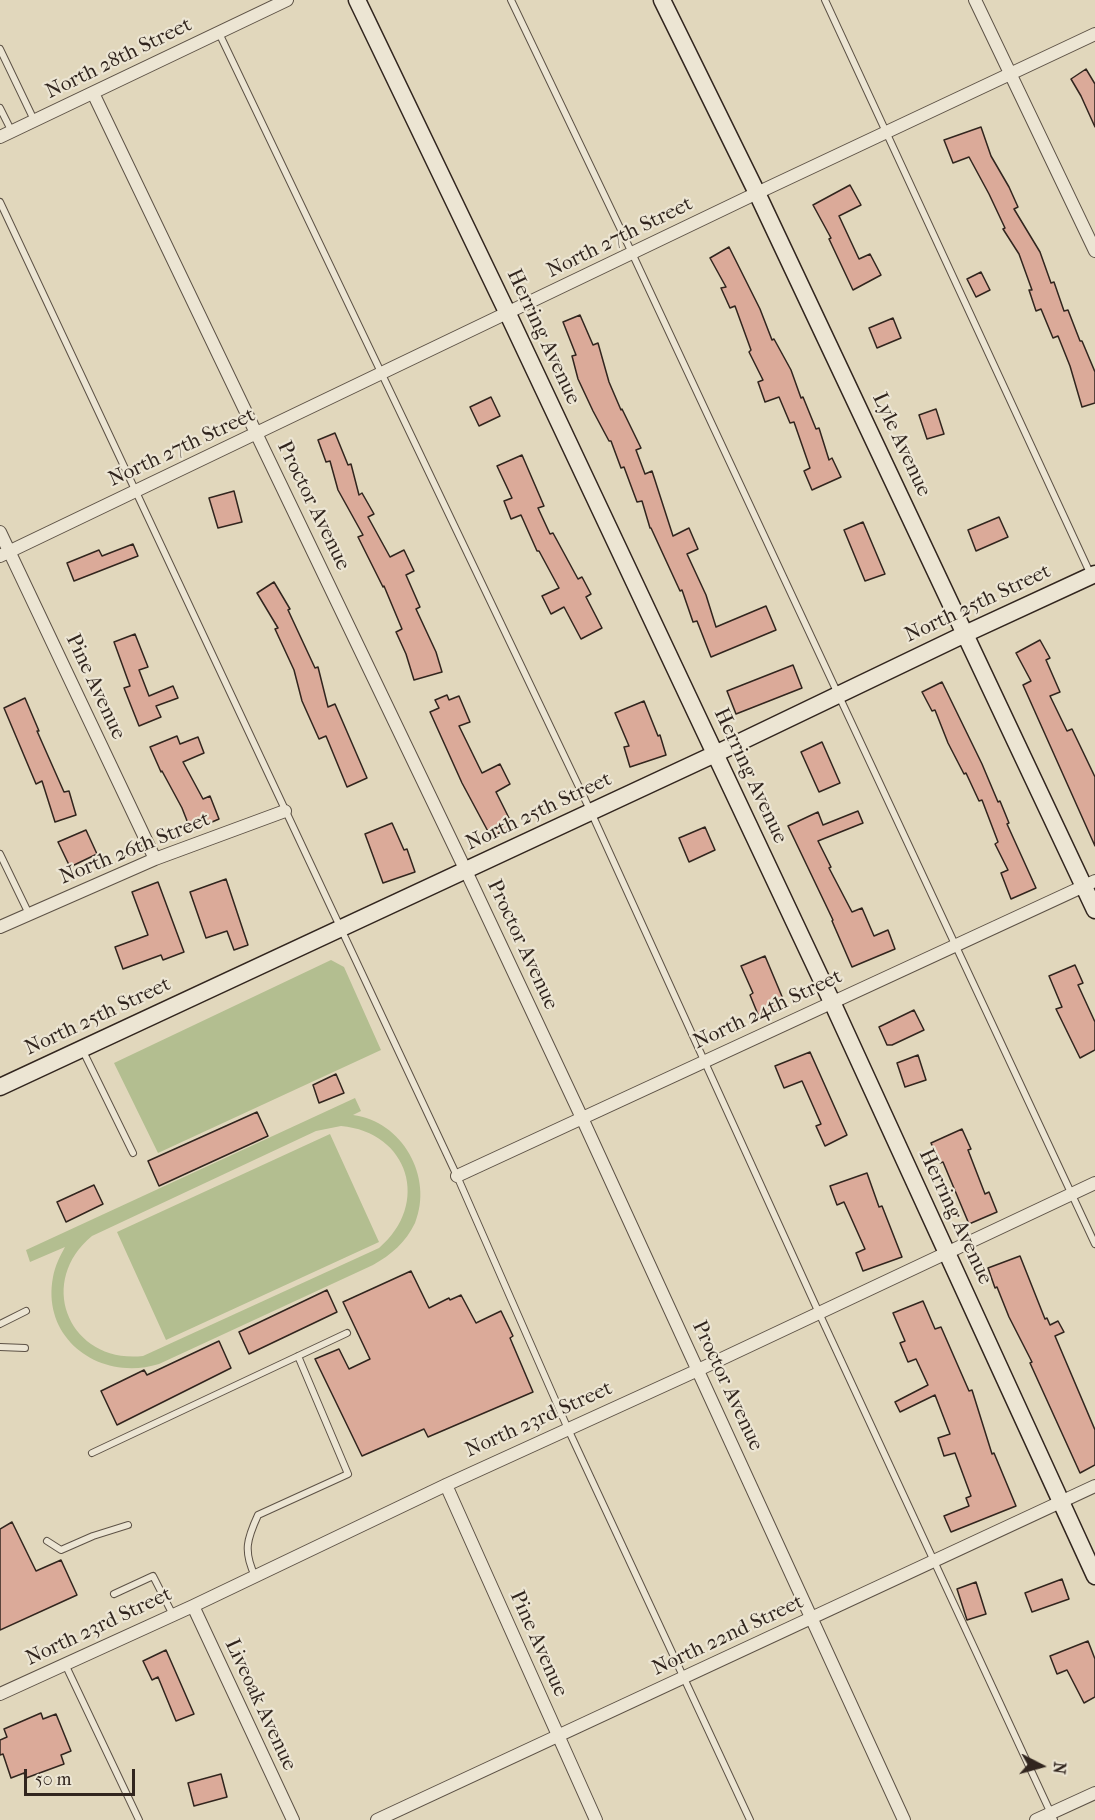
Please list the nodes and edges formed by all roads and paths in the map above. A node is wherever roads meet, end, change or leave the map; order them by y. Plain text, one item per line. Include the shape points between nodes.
1 (287, 0) edge
2 (357, 0) edge
3 (511, 0) edge
4 (663, 0) edge
5 (825, 0) edge
6 (975, 0) edge
7 (219, 33) junction
8 (1095, 34) edge
9 (0, 49) edge
10 (1011, 73) junction
11 (93, 93) junction
12 (0, 108) edge
13 (35, 121) junction
14 (885, 133) junction
15 (6, 135) edge
16 (757, 193) junction
17 (0, 202) edge
18 (1095, 251) edge
19 (632, 254) junction
20 (508, 314) junction
21 (383, 373) junction
22 (257, 434) junction
23 (136, 491) junction
24 (0, 532) edge
25 (5, 554) edge
26 (1093, 575) edge
27 (965, 634) junction
28 (838, 695) junction
29 (715, 754) junction
30 (285, 811) junction
31 (591, 812) junction
32 (0, 854) edge
33 (155, 859) junction
34 (466, 871) junction
35 (1089, 883) edge
36 (1095, 910) edge
37 (29, 914) junction
38 (0, 927) edge
39 (341, 929) junction
40 (955, 945) junction
41 (832, 1002) junction
42 (82, 1049) junction
43 (705, 1061) junction
44 (0, 1087) edge
45 (582, 1118) junction
46 (133, 1153) dead end
47 (457, 1176) junction
48 (1095, 1183) edge
49 (1072, 1194) junction
50 (1095, 1244) edge
51 (947, 1254) junction
52 (26, 1311) dead end
53 (819, 1313) junction
54 (0, 1324) edge
55 (347, 1333) dead end
56 (0, 1347) edge
57 (25, 1348) dead end
58 (298, 1356) junction
59 (698, 1370) junction
60 (568, 1429) junction
61 (92, 1453) dead end
62 (446, 1485) junction
63 (1095, 1486) edge
64 (1061, 1502) junction
65 (128, 1525) dead end
66 (47, 1540) dead end
67 (934, 1562) junction
68 (255, 1576) junction
69 (1095, 1576) edge
70 (114, 1594) dead end
71 (193, 1606) junction
72 (173, 1615) junction
73 (812, 1619) junction
74 (65, 1664) junction
75 (684, 1678) junction
76 (0, 1694) edge
77 (558, 1737) junction
78 (1095, 1793) edge
79 (1052, 1817) edge
80 (139, 1820) edge
81 (293, 1820) edge
82 (377, 1820) edge
83 (596, 1820) edge
84 (750, 1820) edge
85 (904, 1820) edge
86 (1036, 1820) edge

1 - 7 street, North 28th Street
2 - 20 main road, Herring Avenue
3 - 19 lane
4 - 16 main road, Lyle Avenue
5 - 14 lane
6 - 10 street
7 - 11 street, North 28th Street
7 - 21 lane
8 - 10 street, North 27th Street
9 - 13 lane
10 - 14 street, North 27th Street
10 - 18 street
11 - 13 street, North 28th Street
11 - 22 street, Proctor Avenue
12 - 15 lane
13 - 15 street, North 28th Street
14 - 16 street, North 27th Street
14 - 26 lane
16 - 19 street, North 27th Street
16 - 27 main road, Lyle Avenue
17 - 23 lane
19 - 20 street, North 27th Street
19 - 28 lane
20 - 21 street, North 27th Street
20 - 29 main road, Herring Avenue
21 - 22 street, North 27th Street
21 - 31 lane
22 - 23 street, North 27th Street
22 - 34 street, Proctor Avenue
23 - 25 street, North 27th Street
23 - 30 lane
24 - 25 street, Pine Avenue
25 - 33 street, Pine Avenue
26 - 27 main road, North 25th Street
27 - 28 main road, North 25th Street
27 - 35 main road, Lyle Avenue
28 - 29 main road, North 25th Street
28 - 40 lane
29 - 31 main road, North 25th Street
29 - 41 main road, Herring Avenue
30 - 33 street, North 26th Street
30 - 39 lane
31 - 34 main road, North 25th Street
31 - 43 lane
32 - 37 lane
33 - 37 street, North 26th Street
34 - 39 main road, North 25th Street
34 - 45 street, Proctor Avenue
35 - 36 main road, Lyle Avenue
35 - 40 street, North 24th Street
37 - 38 street, North 26th Street
39 - 42 main road, North 25th Street
39 - 47 lane
40 - 41 street, North 24th Street
40 - 49 lane
41 - 43 street, North 24th Street
41 - 51 main road, Herring Avenue
42 - 44 main road, North 25th Street
42 - 46 lane
43 - 45 street, North 24th Street
43 - 53 lane
45 - 47 street, North 24th Street
45 - 59 street, Proctor Avenue
47 - 60 lane
48 - 49 street, North 23rd Street
49 - 50 lane
49 - 51 street, North 23rd Street
51 - 53 street, North 23rd Street
51 - 64 main road, Herring Avenue
52 - 54 lane
53 - 59 street, North 23rd Street
53 - 67 lane
55 - 58 lane
56 - 57 lane
58 - 61 lane
58 - 68 lane via 348,1474 258,1515 247,1544 248,1562
59 - 60 street, North 23rd Street
59 - 73 street, Proctor Avenue
60 - 62 street, North 23rd Street
60 - 75 lane
62 - 68 street, North 23rd Street
62 - 77 street, Pine Avenue
63 - 64 street, North 22nd Street
64 - 67 street, North 22nd Street
64 - 69 main road, Herring Avenue
65 - 66 lane via 61,1550
67 - 73 street, North 22nd Street
67 - 79 lane
68 - 71 street, North 23rd Street
70 - 72 lane via 153,1576
71 - 72 street, North 23rd Street
71 - 81 street, Liveoak Avenue
72 - 74 street, North 23rd Street
73 - 75 street, North 22nd Street
73 - 85 street, Proctor Avenue
74 - 76 street, North 23rd Street
74 - 80 lane
75 - 77 street, North 22nd Street
75 - 84 lane
77 - 82 street, North 22nd Street
77 - 83 street, Pine Avenue
78 - 79 street
79 - 86 street

